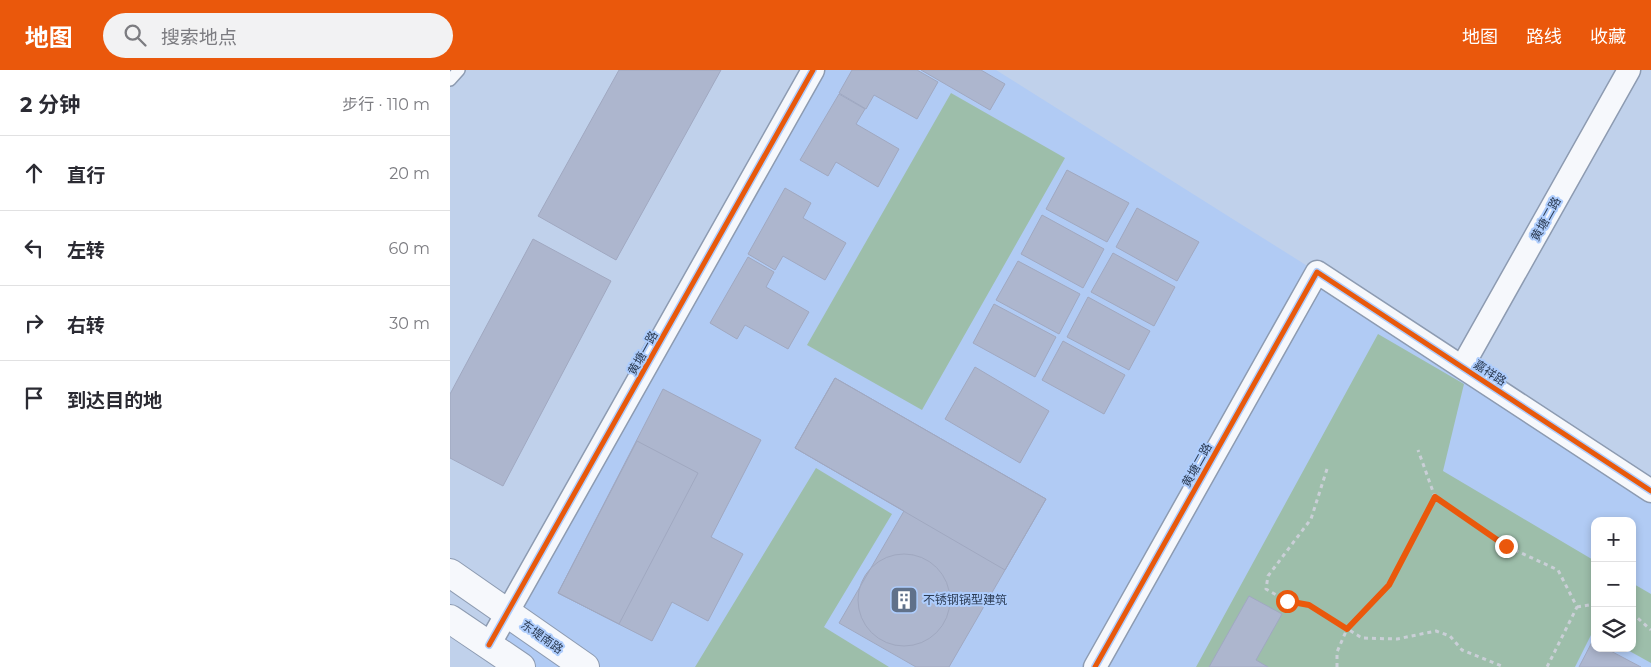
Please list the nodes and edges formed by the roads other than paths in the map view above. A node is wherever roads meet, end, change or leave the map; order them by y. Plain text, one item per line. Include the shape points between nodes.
1 (459, 70) edge
2 (814, 70) edge
3 (1629, 70) edge
4 (450, 80) edge
5 (1317, 272) joint
6 (1462, 367) junction
7 (1651, 491) edge
8 (450, 574) edge
9 (508, 613) junction
10 (450, 619) edge
11 (489, 645) junction
12 (521, 667) edge
13 (585, 667) edge
14 (1094, 667) edge

1 - 4 lane
2 - 9 street, 黄塘一路
3 - 6 street, 黄塘二路
5 - 6 street, 嘉祥路
5 - 14 street, 黄塘二路
6 - 7 street, 嘉祥路
8 - 9 main road, 东堤南路
9 - 11 street, 黄塘一路
9 - 13 main road, 东堤南路
10 - 11 main road
11 - 12 main road

